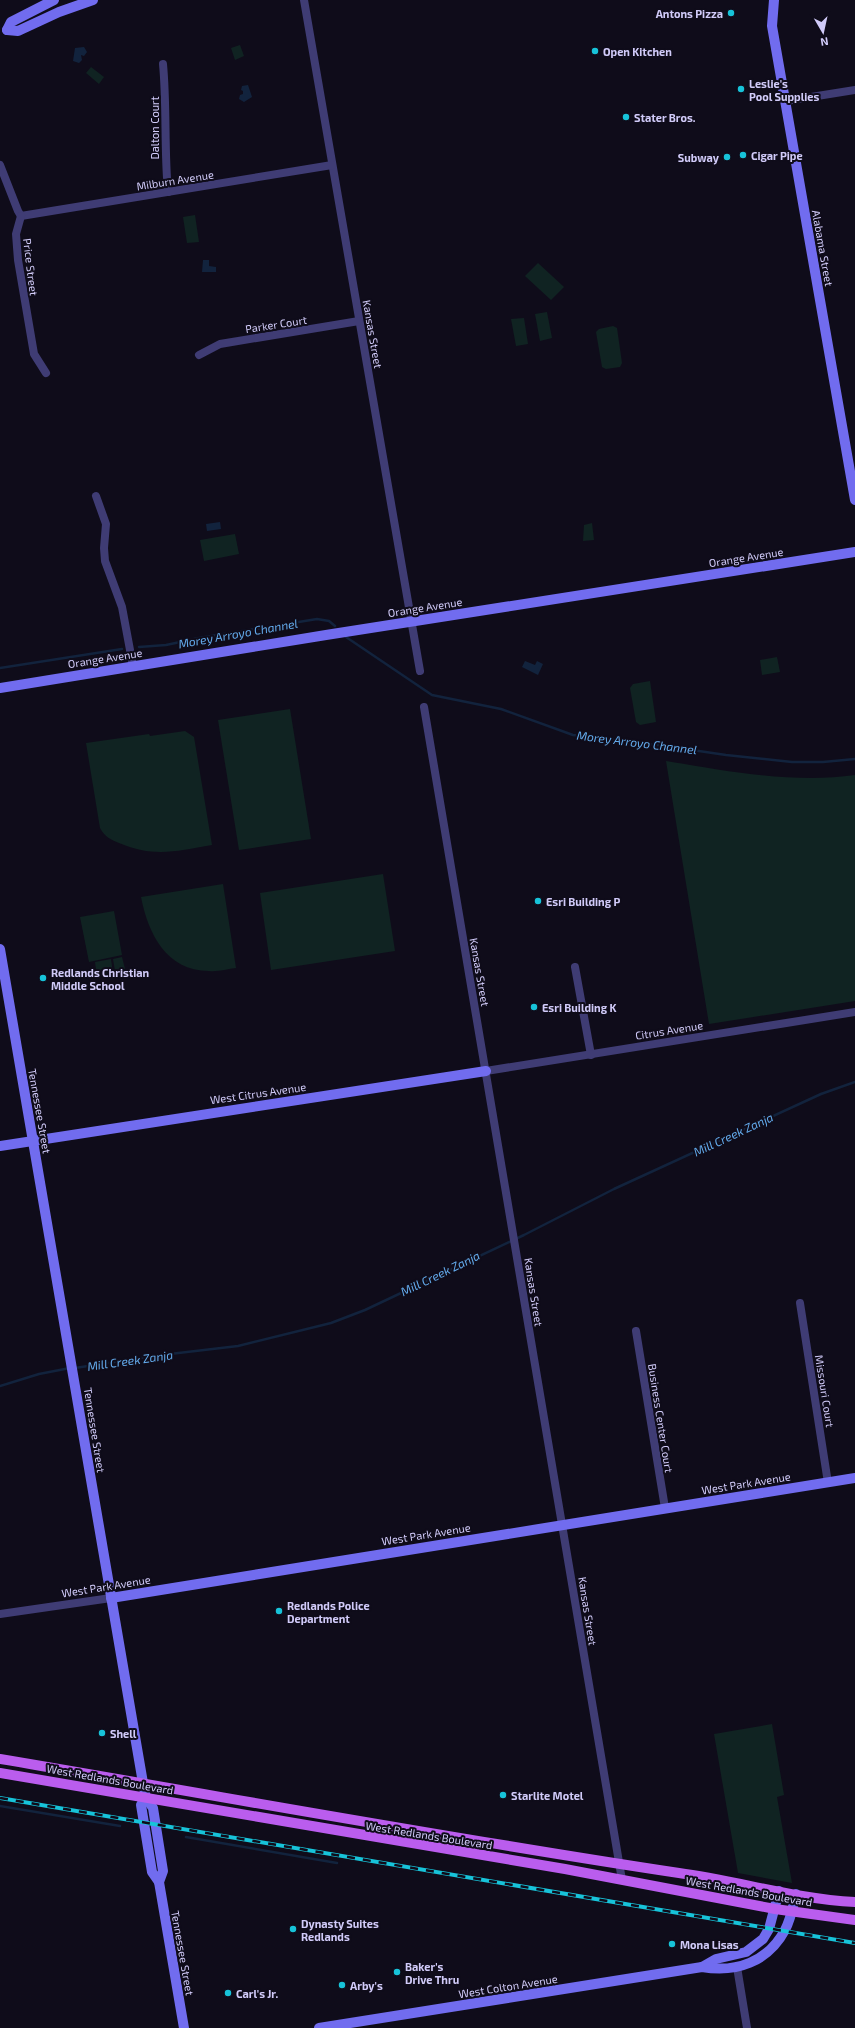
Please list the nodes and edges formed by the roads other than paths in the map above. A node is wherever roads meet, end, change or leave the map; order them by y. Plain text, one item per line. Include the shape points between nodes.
1 (54, 0) edge
2 (93, 0) edge
3 (304, 0) edge
4 (774, 0) edge
5 (79, 3) edge
6 (59, 12) junction
7 (4, 32) edge
8 (163, 64) dead end
9 (855, 90) edge
10 (786, 101) junction
11 (0, 165) edge
12 (332, 165) junction
13 (168, 192) junction
14 (21, 216) junction
15 (359, 321) junction
16 (198, 355) dead end
17 (46, 373) dead end
18 (96, 496) dead end
19 (855, 500) edge
20 (855, 552) edge
21 (411, 622) junction
22 (133, 666) junction
23 (420, 671) dead end
24 (0, 688) edge
25 (424, 707) dead end
26 (0, 949) edge
27 (575, 967) dead end
28 (855, 1012) edge
29 (590, 1055) junction
30 (486, 1071) junction
31 (33, 1140) junction
32 (0, 1146) edge
33 (800, 1303) dead end
34 (636, 1331) dead end
35 (855, 1478) edge
36 (828, 1483) junction
37 (665, 1508) junction
38 (562, 1525) junction
39 (111, 1598) junction
40 (0, 1614) edge
41 (0, 1759) edge
42 (0, 1773) edge
43 (143, 1783) junction
44 (146, 1798) junction
45 (619, 1864) junction
46 (622, 1880) junction
47 (779, 1891) junction
48 (796, 1894) junction
49 (855, 1902) edge
50 (774, 1909) junction
51 (792, 1912) junction
52 (855, 1920) edge
53 (702, 1967) junction
54 (737, 1968) junction
55 (342, 2026) edge
56 (184, 2028) edge
57 (319, 2028) edge
58 (747, 2028) edge

1 - 6 main road
1 - 7 main road via 11,22
2 - 5 main road
3 - 12 street, Kansas Street
4 - 10 main road, Alabama Street via 772,26
5 - 6 main road
6 - 7 main road via 18,31
8 - 13 street, Dalton Court
9 - 10 street
10 - 19 main road, Alabama Street
11 - 14 street
12 - 13 street, Milburn Avenue
12 - 15 street, Kansas Street
13 - 14 street, Milburn Avenue
14 - 17 street, Price Street via 16,234 18,260 34,354
15 - 16 street, Parker Court via 220,344
15 - 21 street, Kansas Street
18 - 22 street via 106,524 105,561 122,607
20 - 21 main road, Orange Avenue
21 - 22 main road, Orange Avenue
21 - 23 street, Kansas Street
22 - 24 main road, Orange Avenue
25 - 30 street, Kansas Street
26 - 31 main road, Tennessee Street
27 - 29 street
28 - 29 street, Citrus Avenue
29 - 30 street, Citrus Avenue
30 - 31 main road, West Citrus Avenue
30 - 38 street, Kansas Street
31 - 32 main road, West Citrus Avenue
31 - 39 main road, Tennessee Street
33 - 36 street, Missouri Court
34 - 37 street, Business Center Court
35 - 36 main road, West Park Avenue
36 - 37 main road, West Park Avenue
37 - 38 main road, West Park Avenue
38 - 39 main road, West Park Avenue
38 - 45 street, Kansas Street
39 - 40 street, West Park Avenue
39 - 43 main road, Tennessee Street
41 - 43 main road, West Redlands Boulevard
42 - 44 main road, West Redlands Boulevard
43 - 44 main road, Tennessee Street
43 - 45 main road, West Redlands Boulevard
44 - 46 main road, West Redlands Boulevard
44 - 56 main road, Tennessee Street via 141,1805 143,1823 152,1872 159,1882
45 - 46 street, Kansas Street
45 - 47 main road, West Redlands Boulevard
46 - 50 main road, West Redlands Boulevard
47 - 48 main road, West Redlands Boulevard
47 - 50 main road, West Colton Avenue
48 - 49 main road, West Redlands Boulevard
48 - 51 main road, West Colton Avenue
50 - 51 main road, West Redlands Boulevard
50 - 53 main road, West Colton Avenue via 769,1929 754,1947 740,1954 716,1959
51 - 52 main road, West Redlands Boulevard
51 - 54 main road, West Colton Avenue via 784,1931 774,1945 759,1958
53 - 54 main road, West Colton Avenue via 719,1970
53 - 55 main road, West Colton Avenue
54 - 58 street
55 - 57 main road, West Colton Avenue

